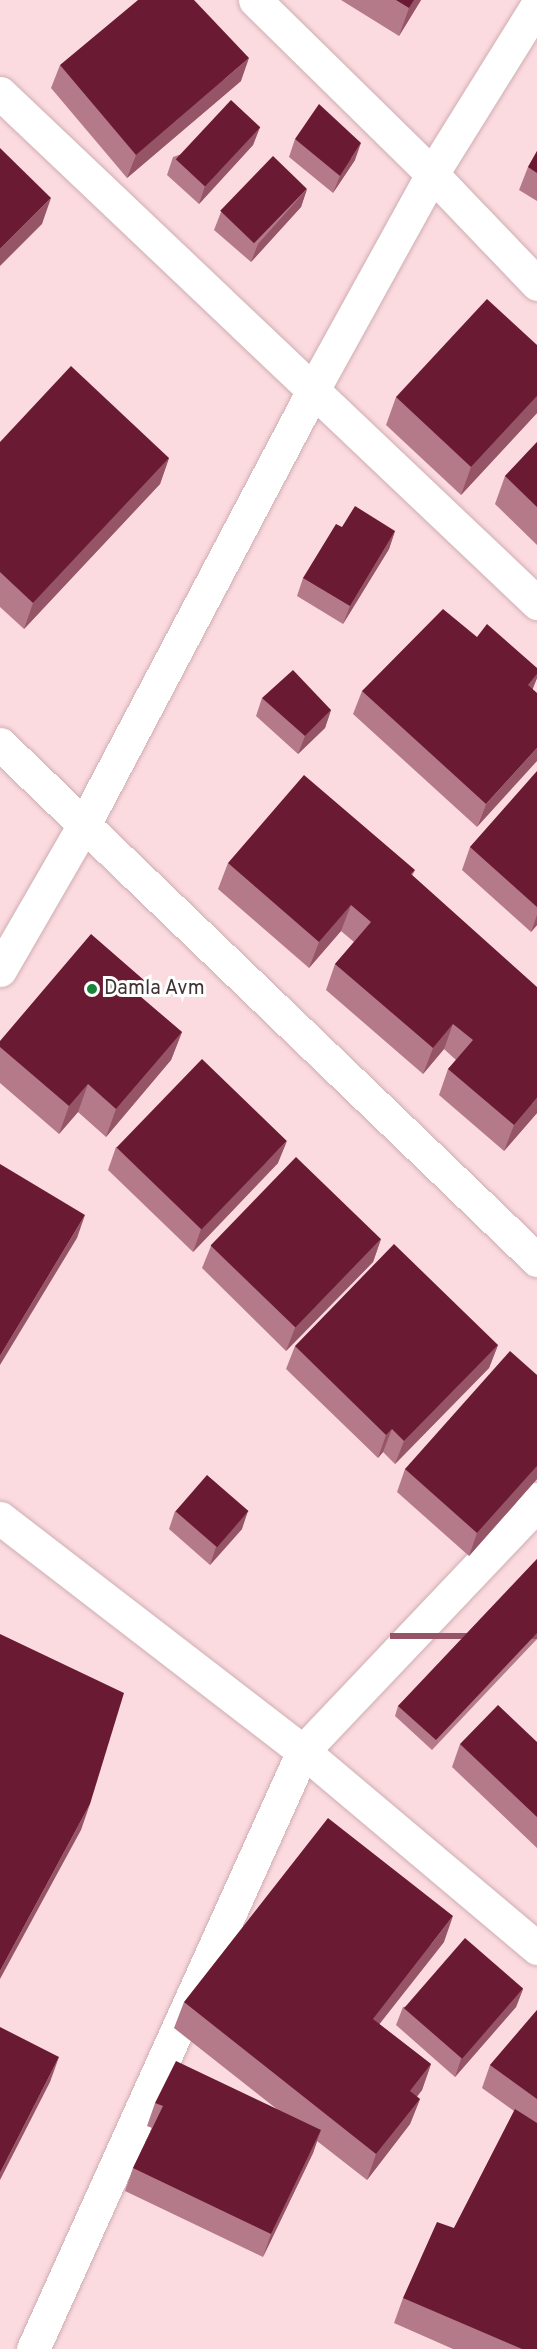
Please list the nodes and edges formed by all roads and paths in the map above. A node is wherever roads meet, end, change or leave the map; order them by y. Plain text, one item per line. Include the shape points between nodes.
1 (255, 0) edge
2 (537, 5) edge
3 (0, 93) edge
4 (432, 174) junction
5 (537, 284) edge
6 (314, 388) junction
7 (537, 603) edge
8 (0, 744) edge
9 (85, 823) junction
10 (0, 970) edge
11 (537, 1260) edge
12 (537, 1499) edge
13 (0, 1518) edge
14 (303, 1751) junction
15 (537, 1948) edge
16 (33, 2349) edge

1 - 4 street
2 - 4 street
3 - 6 street
4 - 5 street
4 - 6 street
6 - 7 street
6 - 9 street
8 - 9 street
9 - 10 street
9 - 11 street
12 - 14 street via 527,1515
13 - 14 street
14 - 15 street
14 - 16 street

